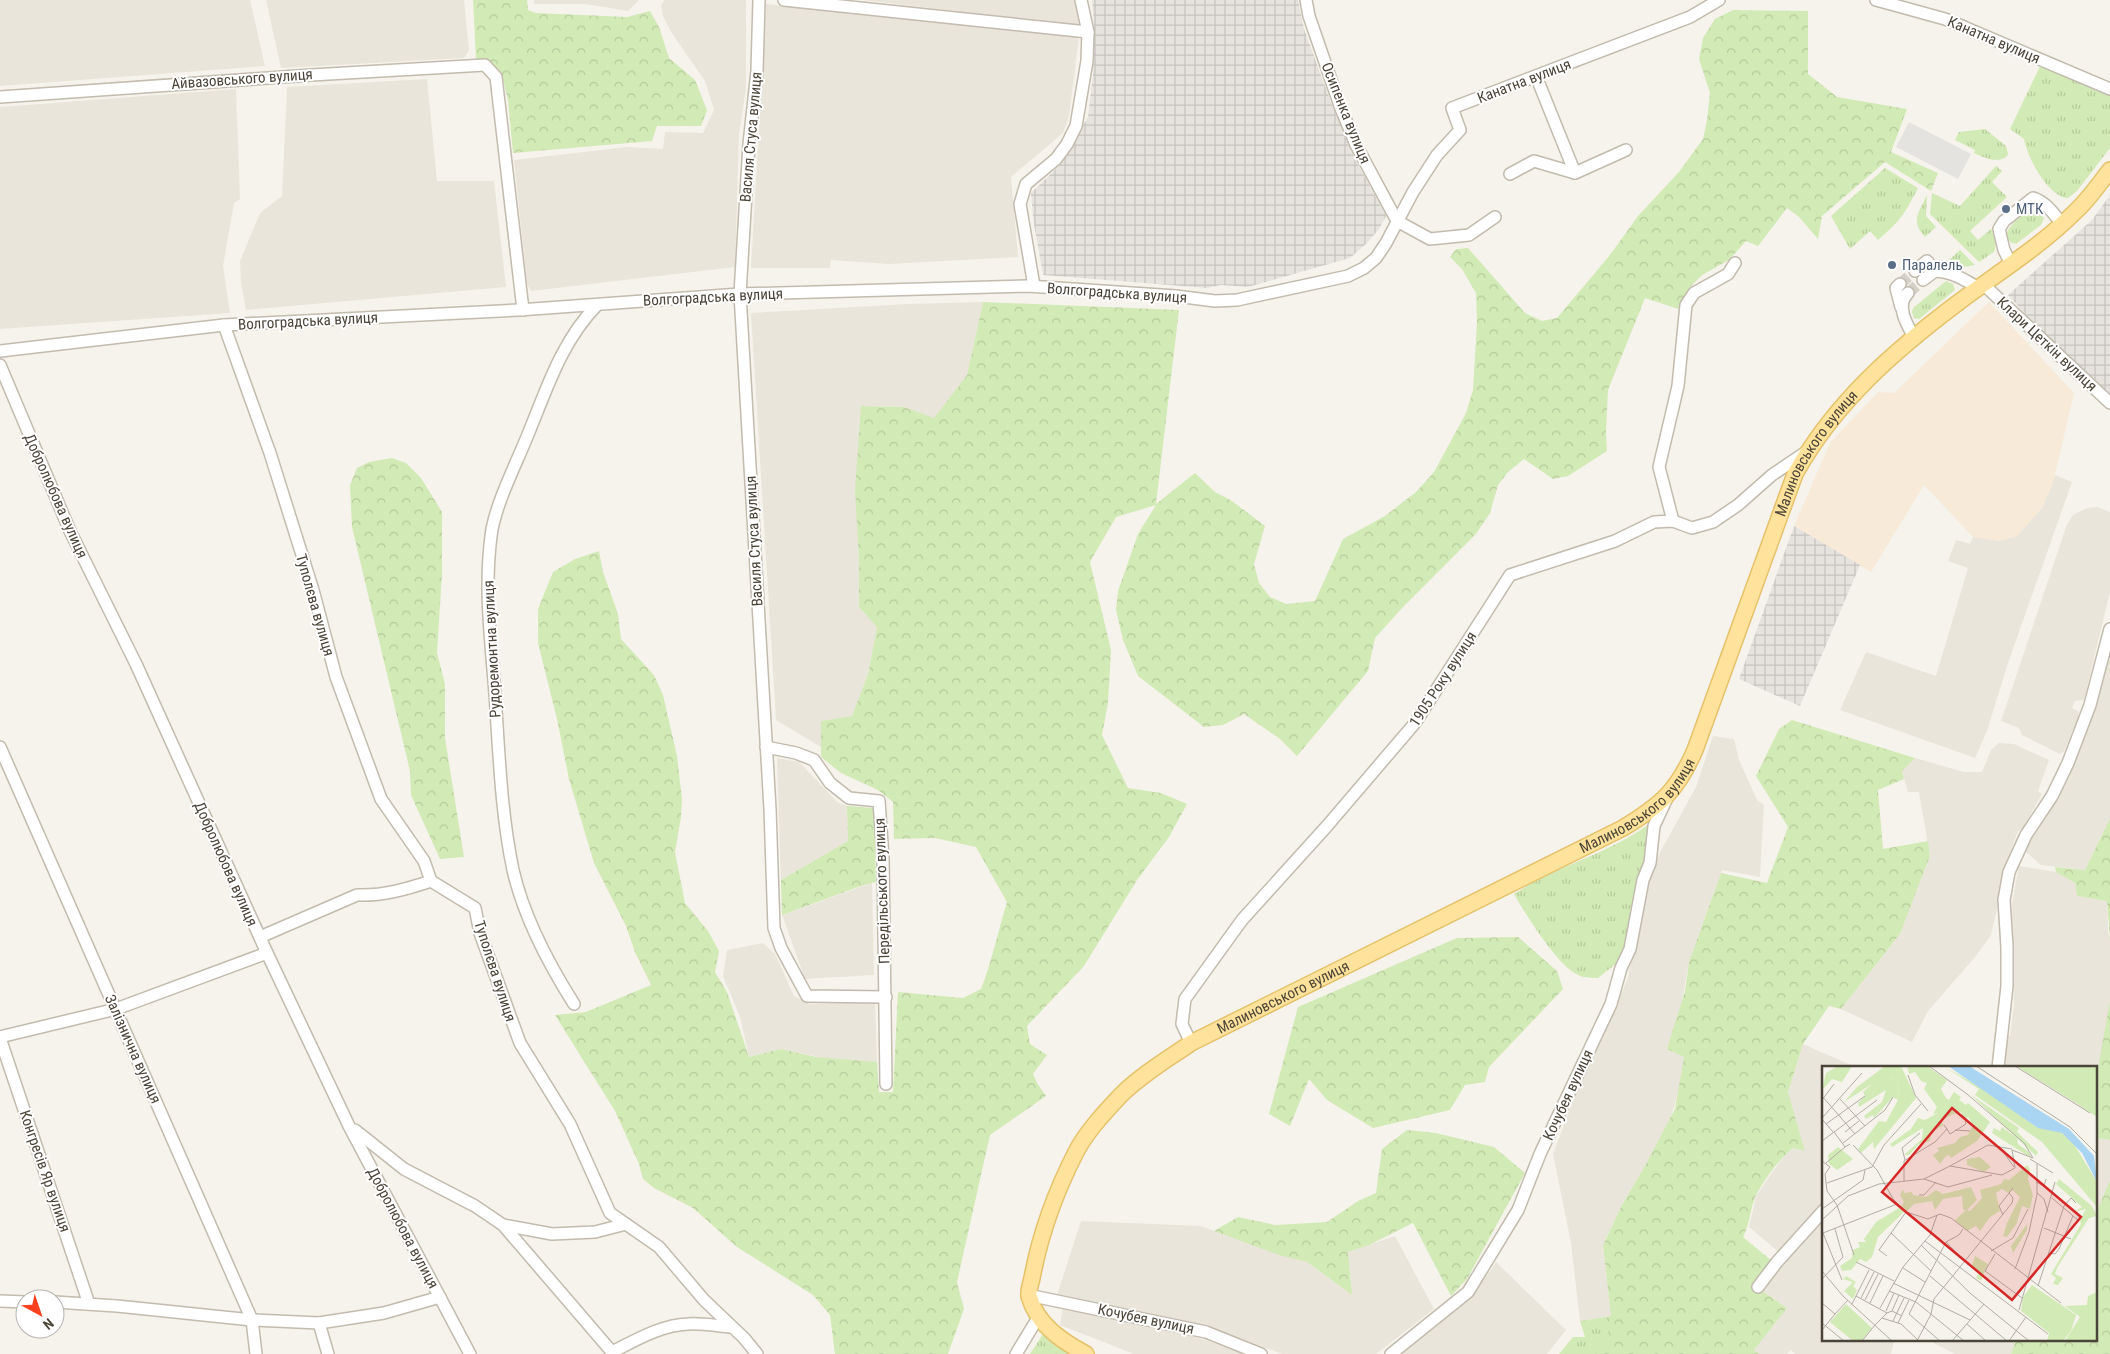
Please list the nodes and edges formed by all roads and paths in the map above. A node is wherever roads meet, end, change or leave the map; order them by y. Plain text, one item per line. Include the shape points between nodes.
1 (759, 0) edge
2 (784, 0) edge
3 (1081, 0) edge
4 (1306, 0) edge
5 (1719, 0) edge
6 (1876, 0) edge
7 (1088, 32) junction
8 (1536, 76) junction
9 (2110, 89) edge
10 (0, 97) edge
11 (1626, 150) dead end
12 (2110, 170) edge
13 (1510, 174) dead end
14 (1575, 174) junction
15 (1495, 217) dead end
16 (1397, 221) junction
17 (2062, 224) junction
18 (1736, 263) dead end
19 (2011, 264) junction
20 (1915, 271) tunnel mouth
21 (1935, 271) junction
22 (1924, 280) tunnel mouth
23 (1034, 286) junction
24 (1981, 286) junction
25 (1904, 288) dead end
26 (740, 294) junction
27 (597, 305) junction
28 (523, 310) junction
29 (224, 325) junction
30 (1914, 337) junction
31 (0, 351) edge
32 (0, 365) edge
33 (2110, 403) edge
34 (1807, 452) junction
35 (1673, 521) junction
36 (2110, 629) edge
37 (766, 747) junction
38 (0, 748) edge
39 (3, 761) edge
40 (1669, 794) junction
41 (431, 881) junction
42 (260, 937) junction
43 (267, 953) junction
44 (886, 997) junction
45 (574, 1004) dead end
46 (116, 1009) junction
47 (0, 1037) edge
48 (1191, 1043) junction
49 (1998, 1066) edge
50 (886, 1084) dead end
51 (350, 1126) junction
52 (1822, 1212) edge
53 (626, 1224) junction
54 (503, 1225) junction
55 (1758, 1288) dead end
56 (1028, 1295) junction
57 (440, 1297) junction
58 (0, 1301) edge
59 (15, 1302) edge
60 (65, 1303) edge
61 (89, 1304) junction
62 (1039, 1316) junction
63 (252, 1320) junction
64 (319, 1323) junction
65 (731, 1327) junction
66 (613, 1353) edge
67 (256, 1354) edge
68 (328, 1354) edge
69 (470, 1354) edge
70 (757, 1354) edge
71 (1016, 1354) edge
72 (1086, 1354) edge
73 (1261, 1354) edge
74 (1391, 1354) edge

1 - 26 street, Василя Стуса вулиця via 758,71
2 - 7 street
3 - 7 street
4 - 16 street, Осипенка вулиця via 1318,43 1356,145
5 - 8 street, Канатна вулиця via 1690,17
6 - 9 street, Канатна вулиця via 1945,19
7 - 23 street via 1087,61 1076,126 1056,159 1026,184 1020,204
8 - 14 street
8 - 16 street, Канатна вулиця via 1452,108 1460,130 1437,155
10 - 28 street, Айвазовського вулиця via 485,65 496,77
11 - 14 street
12 - 17 main road, Малиновського вулиця
13 - 14 street via 1534,161
15 - 16 street via 1469,235 1430,239
16 - 23 street, Волгоградська вулиця via 1376,258 1348,276 1237,300 1215,301
17 - 19 main road, Малиновського вулиця
17 - 19 street via 2041,201 2033,198 2018,209 1999,229
18 - 35 street via 1728,274 1694,293 1686,305 1678,386 1659,467
19 - 24 main road, Малиновського вулиця
20 - 21 street, Клари Цеткін вулиця via 1926,262
21 - 22 street
21 - 24 street, Клари Цеткін вулиця
23 - 26 street, Волгоградська вулиця
24 - 30 main road, Малиновського вулиця
24 - 33 street, Клари Цеткін вулиця
25 - 30 street via 1902,310
26 - 27 street, Волгоградська вулиця
26 - 37 street, Василя Стуса вулиця
27 - 28 street, Волгоградська вулиця
27 - 45 street, Рудоремонтна вулиця via 580,322 551,376 501,502 491,534 487,599 497,741 514,871 531,924 553,971
28 - 29 street, Волгоградська вулиця
29 - 31 street, Волгоградська вулиця
29 - 41 street, Туполєва вулиця via 270,453 313,590 336,677 358,739 381,799 424,861
30 - 34 main road, Малиновського вулиця via 1851,396
32 - 42 street, Добролюбова вулиця via 70,531 136,664
34 - 35 street, 1905 Року вулиця via 1713,522 1692,528
34 - 40 main road, Малиновського вулиця via 1795,474 1695,750 1684,774
35 - 48 street, 1905 Року вулиця via 1654,522 1615,541 1510,575 1415,723 1242,920 1185,999 1182,1024
36 - 49 street via 2090,705 2068,763 2052,796 2026,835 2009,872 2004,900 2008,947 2006,996
37 - 44 street, Передільського вулиця via 814,760 830,783 849,798 879,800
37 - 44 street, Василя Стуса вулиця via 774,920 781,948 807,996
38 - 39 street, Залізнична вулиця
39 - 46 street, Залізнична вулиця
40 - 48 main road, Малиновського вулиця via 1647,814 1623,828
40 - 74 street, Кочубея вулиця via 1654,826 1650,863 1643,880 1630,949 1611,1004 1544,1145 1518,1210 1468,1292
41 - 42 street via 373,896 357,895
41 - 53 street, Туполєва вулиця via 475,908 483,941 520,1043 570,1124 610,1213
42 - 43 street, Добролюбова вулиця
43 - 46 street
43 - 51 street, Добролюбова вулиця
44 - 50 street, Передільського вулиця
46 - 47 street
46 - 63 street, Залізнична вулиця
47 - 61 street, Конгресів Яр вулиця
48 - 56 main road, Малиновського вулиця via 1122,1094 1077,1151 1051,1211
51 - 54 street via 404,1169
51 - 57 street, Добролюбова вулиця
52 - 55 street
53 - 54 street via 594,1232 552,1234
53 - 65 street, Туполєва вулиця via 659,1247
54 - 66 street
56 - 62 main road
56 - 73 street, Кочубея вулиця via 1206,1332
57 - 64 street via 384,1313
57 - 69 street, Добролюбова вулиця
58 - 59 street
60 - 61 street
61 - 63 street
62 - 71 street
62 - 72 main road via 1061,1340
63 - 64 street
63 - 67 street, Залізнична вулиця
64 - 68 street
65 - 66 street via 673,1326
65 - 70 street, Туполєва вулиця

